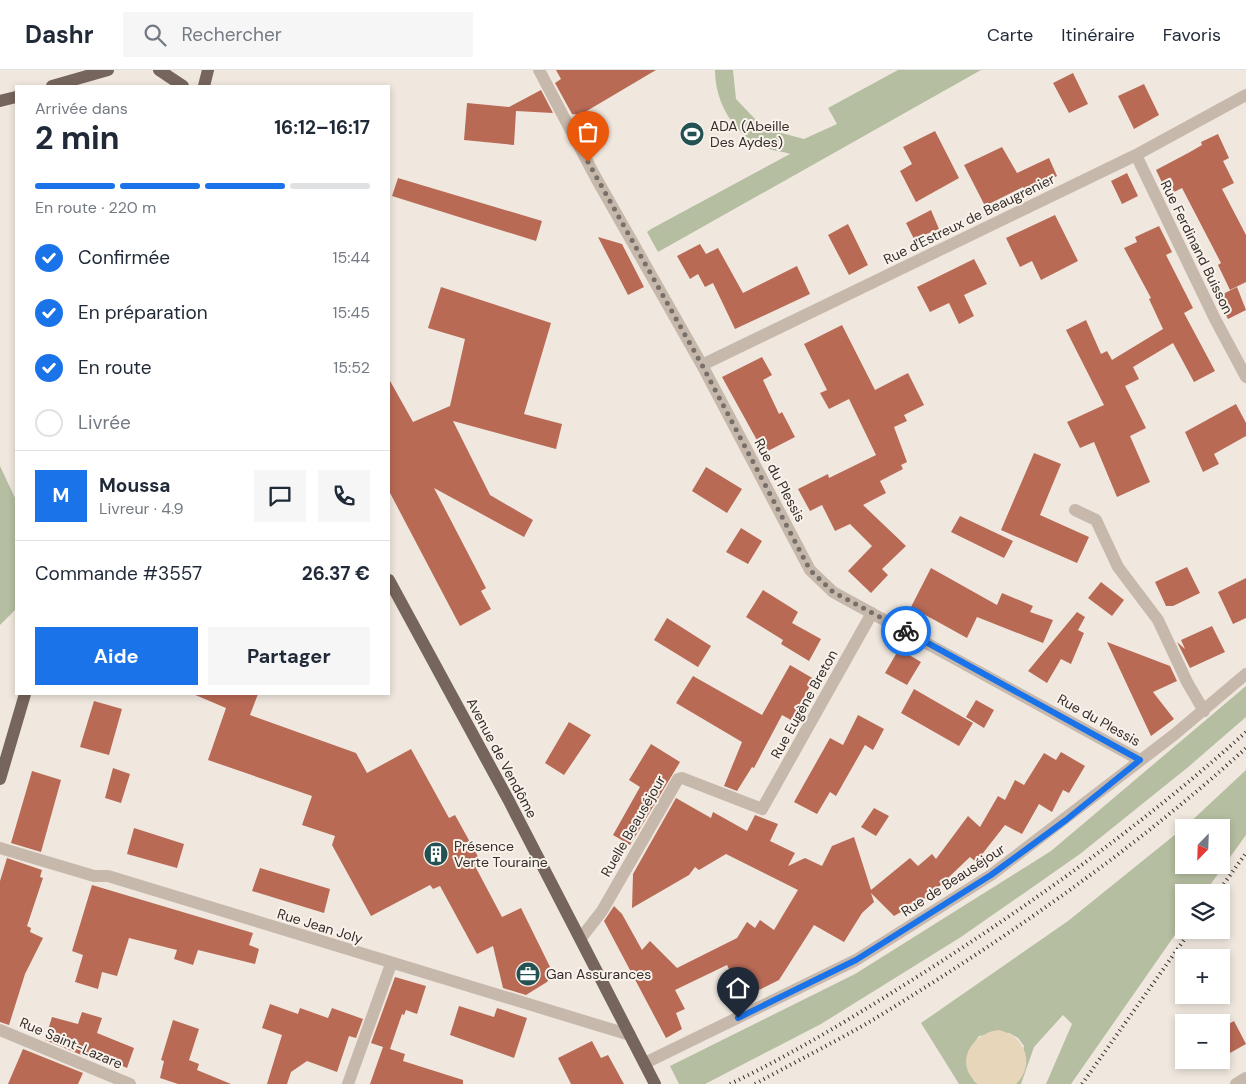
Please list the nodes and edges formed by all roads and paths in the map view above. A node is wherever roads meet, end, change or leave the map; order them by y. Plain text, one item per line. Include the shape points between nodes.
1 (108, 70) edge
2 (159, 70) edge
3 (208, 70) edge
4 (539, 70) edge
5 (72, 84) edge
6 (182, 85) edge
7 (204, 85) edge
8 (15, 96) edge
9 (1246, 96) edge
10 (0, 101) edge
11 (1136, 155) junction
12 (702, 365) junction
13 (1246, 377) edge
14 (1075, 510) dead end
15 (390, 582) edge
16 (872, 613) junction
17 (1246, 674) edge
18 (25, 695) edge
19 (1204, 711) junction
20 (1140, 760) junction
21 (0, 779) edge
22 (762, 809) joint
23 (0, 848) edge
24 (581, 938) junction
25 (391, 964) junction
26 (0, 1030) edge
27 (630, 1035) junction
28 (645, 1063) junction
29 (1246, 1078) edge
30 (130, 1084) edge
31 (348, 1084) edge
32 (655, 1084) edge
33 (1236, 1084) edge

1 - 5 main road
2 - 6 main road
3 - 7 main road
4 - 12 street, Rue du Plessis
8 - 10 main road
9 - 11 street, Rue d'Estreux de Beaugrenier
11 - 12 street, Rue d'Estreux de Beaugrenier
11 - 13 street, Rue Ferdinand Buisson
12 - 16 street, Rue du Plessis via 810,570 833,592
14 - 19 street via 1096,520 1118,567 1158,620
15 - 24 main road, Avenue de Vendôme
16 - 20 street, Rue du Plessis
16 - 22 street, Rue Eugène Breton
17 - 19 street, Rue de Beauséjour
18 - 21 main road
19 - 20 street, Rue de Beauséjour
20 - 28 street, Rue de Beauséjour via 991,875 856,960
22 - 24 street, Ruelle Beauséjour via 678,779 602,911
23 - 25 street, Rue Jean Joly via 94,876 108,876
24 - 27 main road, Avenue de Vendôme
25 - 27 street, Rue Jean Joly
25 - 31 street
26 - 30 street, Rue Saint-Lazare
27 - 28 main road, Avenue de Vendôme
28 - 32 main road, Avenue de Vendôme
29 - 33 street

